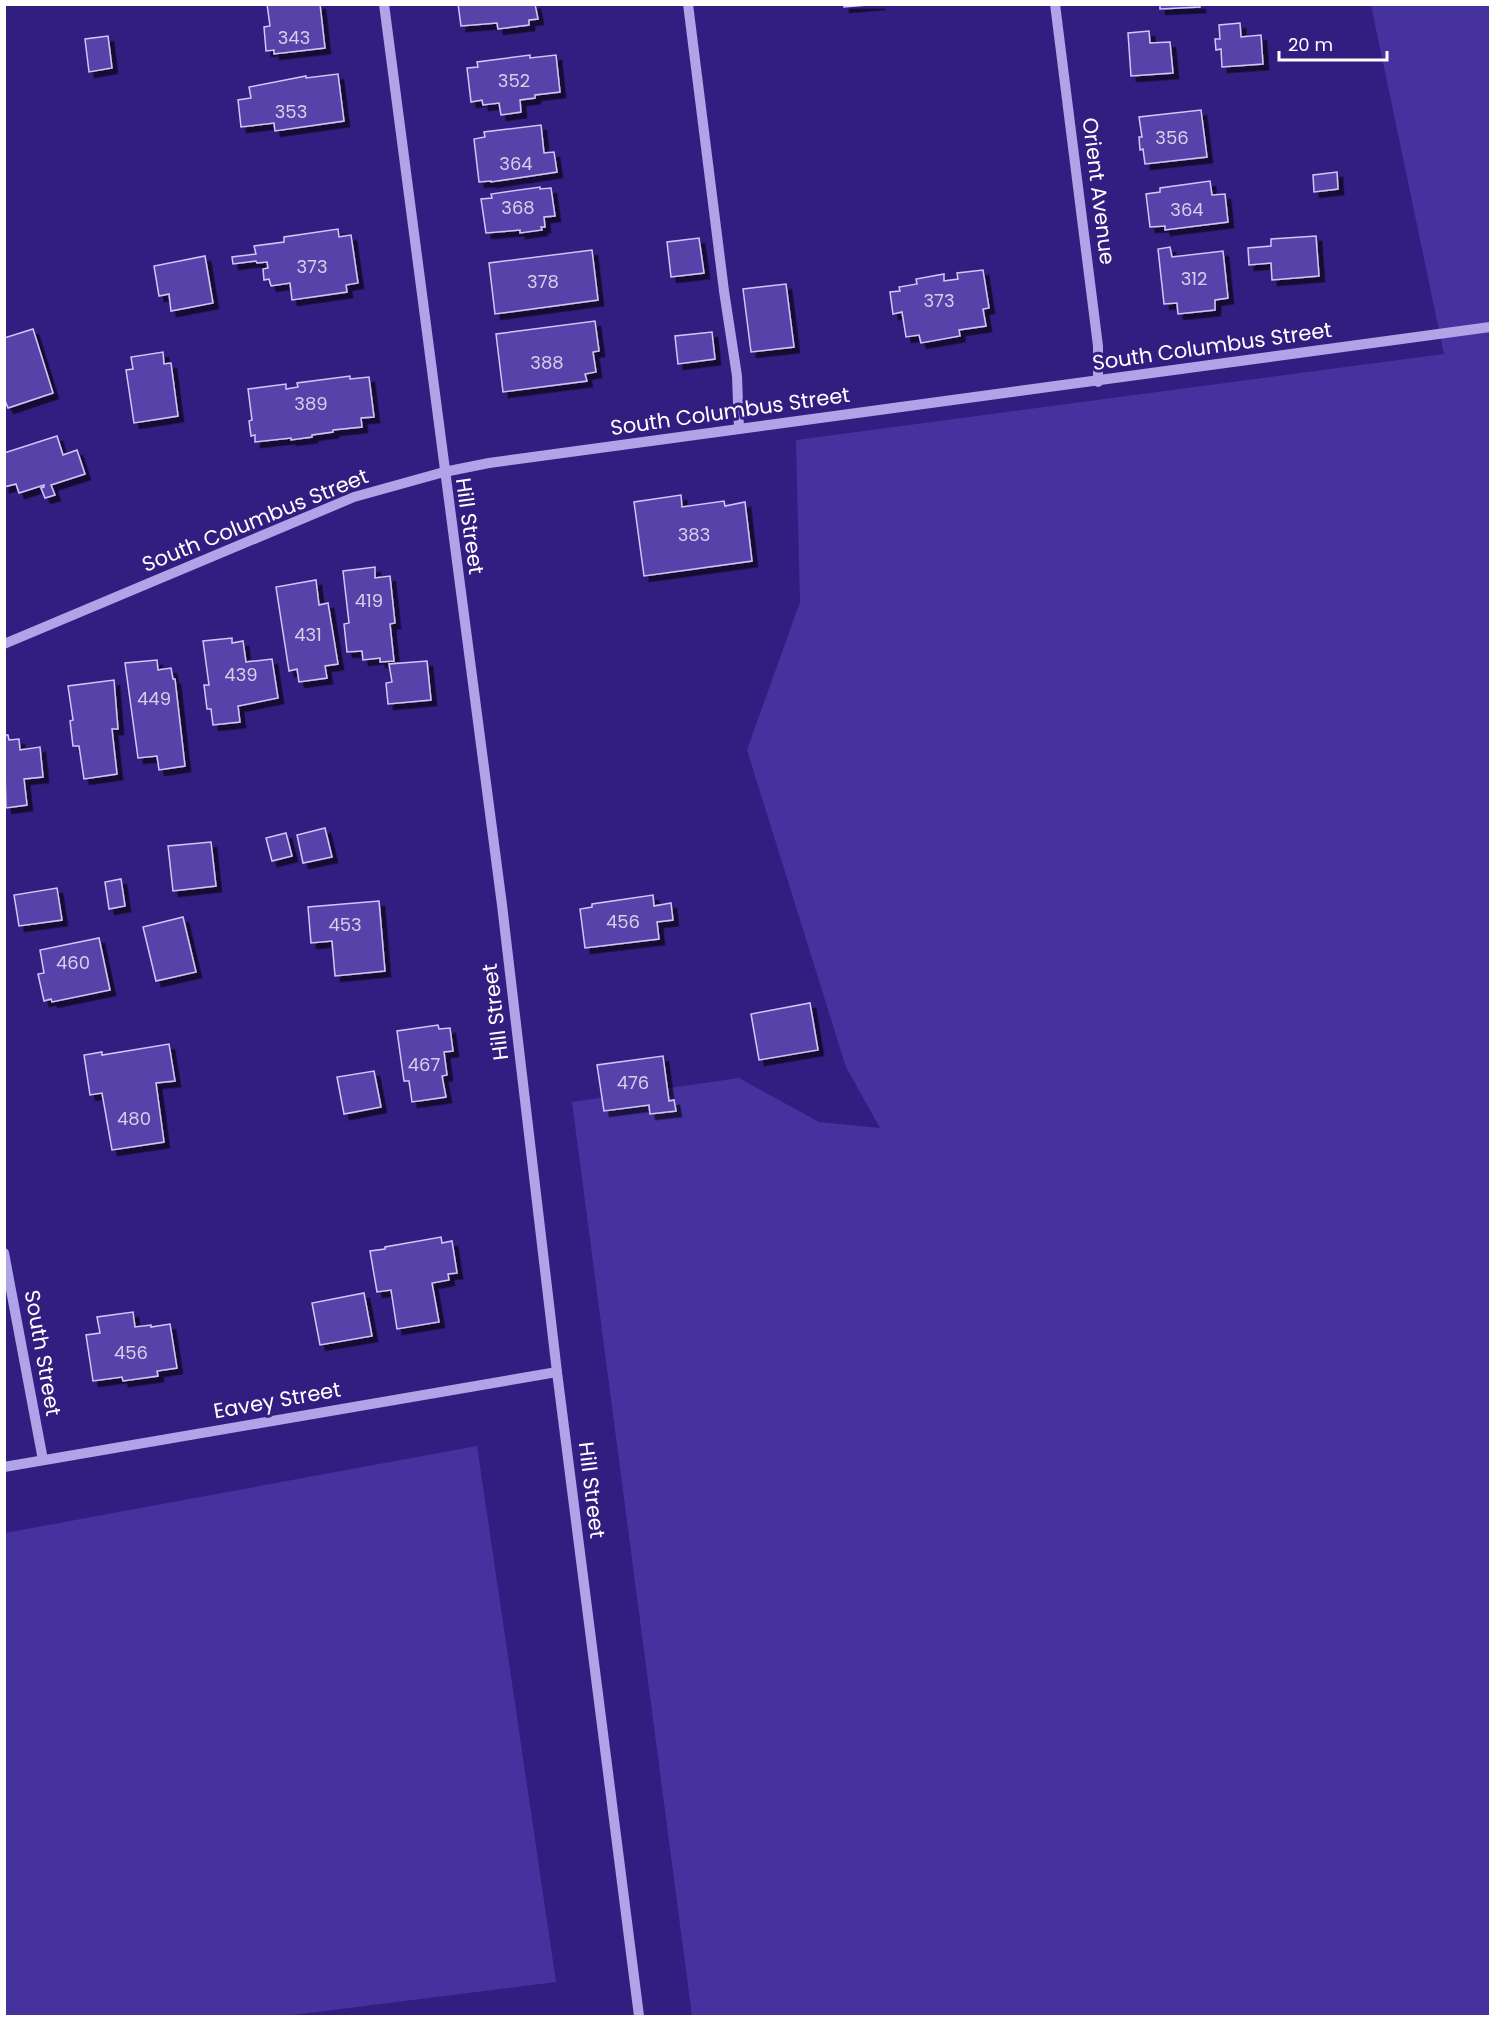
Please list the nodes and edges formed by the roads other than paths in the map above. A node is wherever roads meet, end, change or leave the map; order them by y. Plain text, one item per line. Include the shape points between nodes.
1 (384, 4) edge
2 (688, 4) edge
3 (1056, 4) edge
4 (1491, 327) edge
5 (1098, 382) junction
6 (739, 429) junction
7 (444, 472) junction
8 (4, 644) edge
9 (4, 1253) edge
10 (557, 1372) junction
11 (43, 1460) junction
12 (4, 1467) edge
13 (639, 2016) edge

1 - 7 street, Hill Street
2 - 6 street via 736,376
3 - 5 street, Orient Avenue via 1098,346
4 - 5 street, South Columbus Street
5 - 6 street, South Columbus Street
6 - 7 street, South Columbus Street
7 - 8 street, South Columbus Street via 354,497
7 - 10 street, Hill Street via 502,905
9 - 11 street, South Street
10 - 11 street, Eavey Street
10 - 13 street, Hill Street
11 - 12 street, Eavey Street

